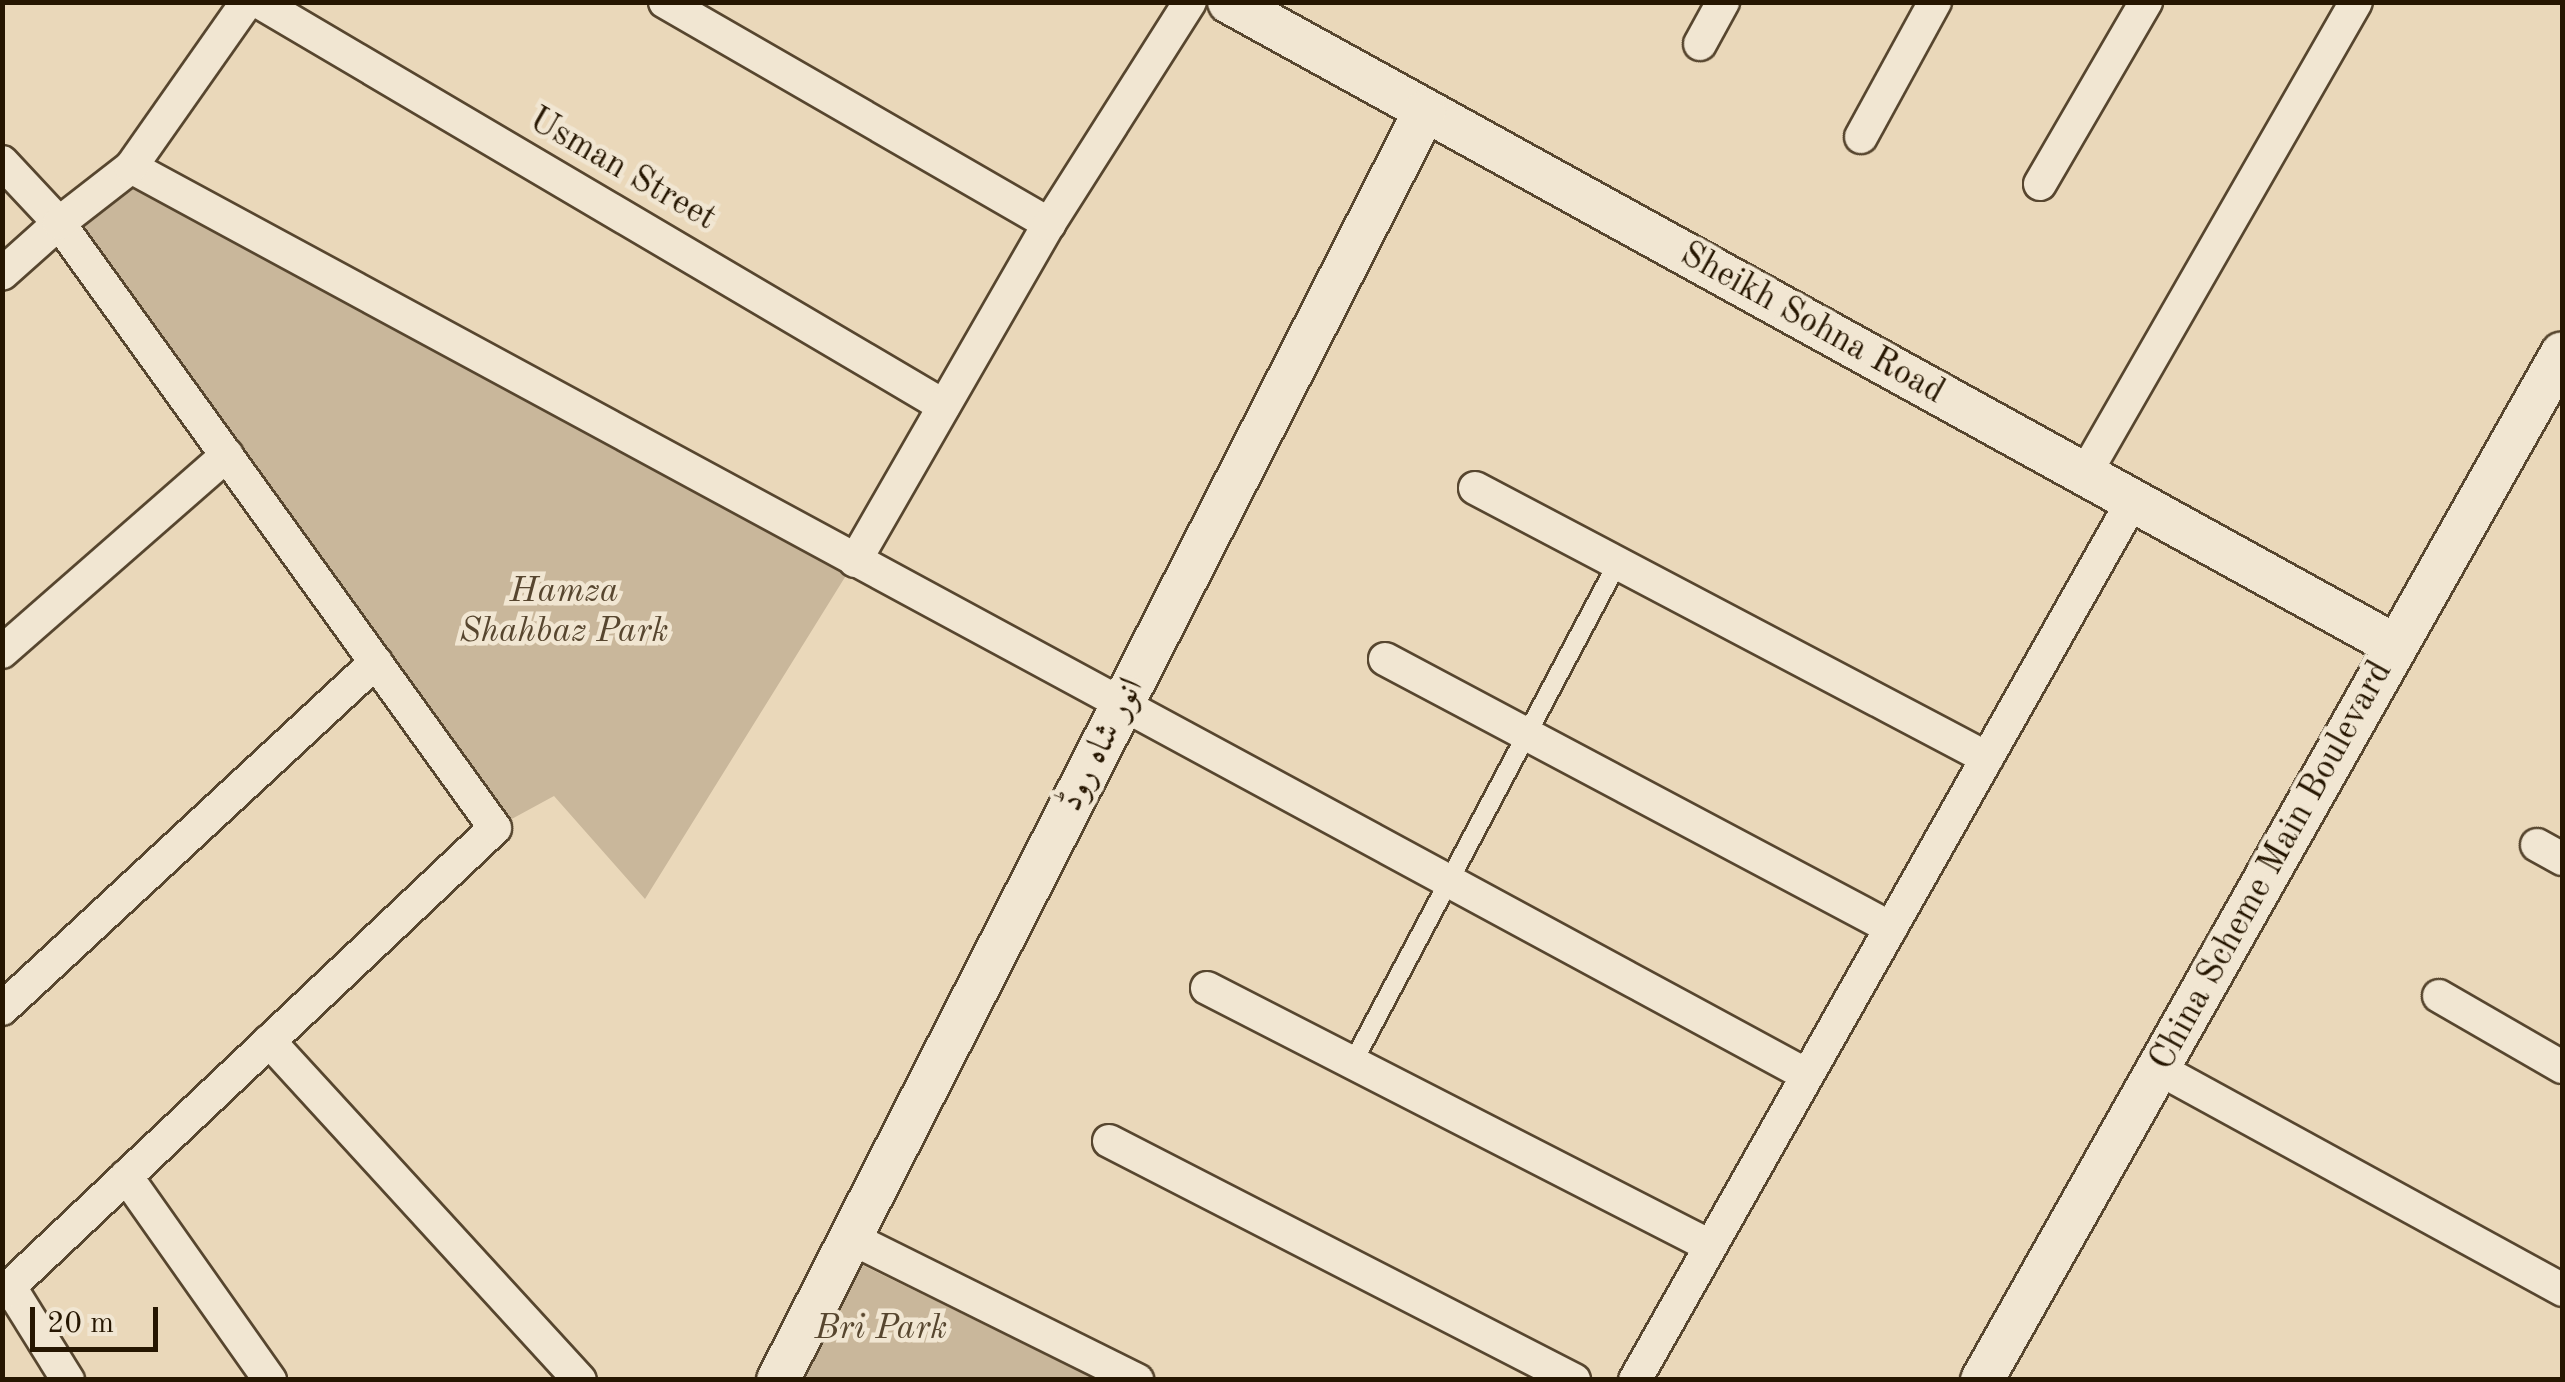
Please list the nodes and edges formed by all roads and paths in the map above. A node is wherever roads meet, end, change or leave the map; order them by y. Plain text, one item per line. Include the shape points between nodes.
1 (247, 2) edge
2 (259, 2) edge
3 (665, 2) edge
4 (1190, 2) edge
5 (1228, 2) edge
6 (1723, 2) edge
7 (1936, 2) edge
8 (2146, 2) edge
9 (2356, 2) edge
10 (1700, 44) dead end
11 (1425, 111) junction
12 (1861, 137) dead end
13 (2, 162) edge
14 (132, 166) junction
15 (2040, 184) dead end
16 (59, 223) junction
17 (1048, 224) junction
18 (2, 274) edge
19 (2562, 353) edge
20 (2551, 402) edge
21 (944, 406) junction
22 (227, 455) junction
23 (2085, 474) junction
24 (1475, 488) dead end
25 (2133, 500) junction
26 (855, 561) junction
27 (1617, 564) junction
28 (2396, 646) junction
29 (2, 652) edge
30 (1385, 659) dead end
31 (376, 662) junction
32 (1121, 706) junction
33 (1528, 734) junction
34 (1987, 758) junction
35 (1449, 883) junction
36 (1891, 928) junction
37 (1208, 988) dead end
38 (2438, 996) dead end
39 (2, 1009) edge
40 (270, 1041) junction
41 (1353, 1062) junction
42 (2562, 1066) edge
43 (2159, 1069) junction
44 (1807, 1075) junction
45 (1109, 1140) dead end
46 (126, 1176) junction
47 (849, 1238) junction
48 (1710, 1246) junction
49 (2562, 1290) edge
50 (6, 1291) edge
51 (68, 1380) edge
52 (270, 1380) edge
53 (580, 1380) edge
54 (778, 1380) edge
55 (1137, 1380) edge
56 (1574, 1380) edge
57 (1635, 1380) edge
58 (1982, 1380) edge

1 - 14 street
2 - 21 street, Usman Street
3 - 17 street
4 - 17 street
5 - 11 street, Sheikh Sohna Road
6 - 10 street
7 - 12 street
8 - 15 street
9 - 23 street
11 - 23 street, Sheikh Sohna Road
11 - 32 street, انور شاہ روڈ
13 - 16 street
14 - 16 street
14 - 26 street
16 - 18 street
16 - 22 street
17 - 21 street
19 - 20 street, China Scheme Main Boulevard
20 - 28 street, China Scheme Main Boulevard
21 - 26 street
22 - 29 street
22 - 31 street
23 - 25 street, Sheikh Sohna Road
24 - 27 street
25 - 28 street, Sheikh Sohna Road
25 - 34 street
26 - 32 street
27 - 33 lane
27 - 34 street
28 - 43 street, China Scheme Main Boulevard
30 - 33 street
31 - 39 street
31 - 40 street via 495,828
32 - 35 street
32 - 47 street, انور شاہ روڈ
33 - 35 lane
33 - 36 street
34 - 36 street
35 - 41 lane
35 - 44 street
36 - 44 street
37 - 41 street
38 - 42 street
40 - 46 street
40 - 53 street
41 - 48 street
43 - 49 street
43 - 58 street, China Scheme Main Boulevard
44 - 48 street
45 - 56 street
46 - 50 street
46 - 52 street
47 - 54 street, انور شاہ روڈ
47 - 55 street
48 - 57 street
50 - 51 street

